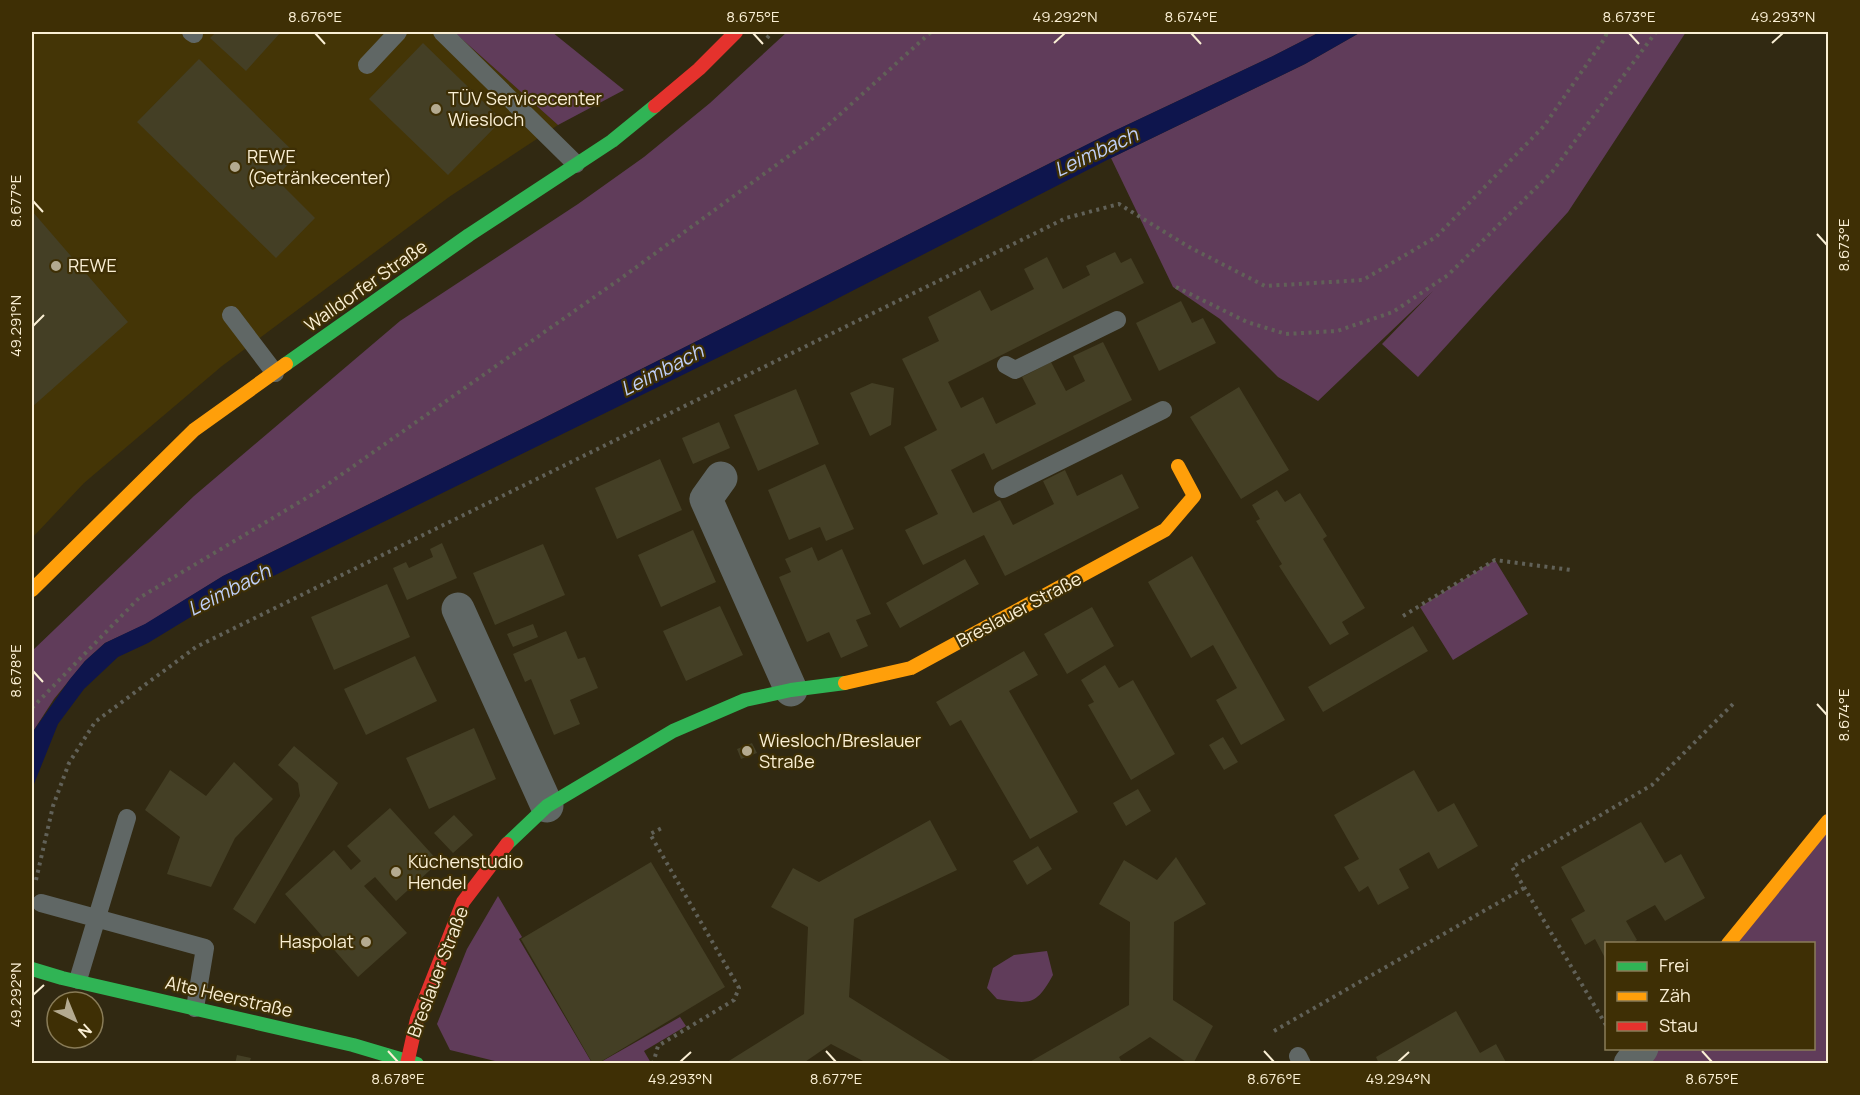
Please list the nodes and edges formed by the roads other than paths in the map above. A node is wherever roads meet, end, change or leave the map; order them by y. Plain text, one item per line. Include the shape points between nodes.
1 (398, 32) edge
2 (442, 32) edge
3 (736, 32) edge
4 (367, 65) dead end
5 (576, 164) junction
6 (231, 315) dead end
7 (1117, 320) dead end
8 (1006, 365) dead end
9 (275, 372) junction
10 (1162, 410) dead end
11 (1178, 466) dead end
12 (721, 478) dead end
13 (1003, 489) dead end
14 (32, 590) edge
15 (458, 609) dead end
16 (790, 690) junction
17 (547, 806) junction
18 (127, 818) dead end
19 (1828, 821) edge
20 (41, 903) road end
21 (96, 917) junction
22 (1730, 942) edge
23 (32, 969) edge
24 (78, 980) junction
25 (195, 1008) junction
26 (1640, 1050) edge
27 (411, 1062) edge
28 (1630, 1064) edge

1 - 4 lane
2 - 5 lane
3 - 5 street, Walldorfer Straße via 699,69 612,141
5 - 9 street, Walldorfer Straße
6 - 9 lane
7 - 8 lane via 1015,370
9 - 14 street, Walldorfer Straße via 194,430
10 - 13 lane
11 - 16 street, Breslauer Straße via 1194,496 1165,530 911,668 855,682
12 - 16 street via 706,499
15 - 17 street
16 - 17 street, Breslauer Straße via 745,700 673,731
17 - 27 street, Breslauer Straße via 507,844 463,902 417,1018
18 - 21 lane
19 - 22 street
20 - 21 lane
21 - 24 lane
21 - 25 lane via 205,948
23 - 24 street, Alte Heerstraße
24 - 25 street, Alte Heerstraße
25 - 27 street, Alte Heerstraße
26 - 28 street

